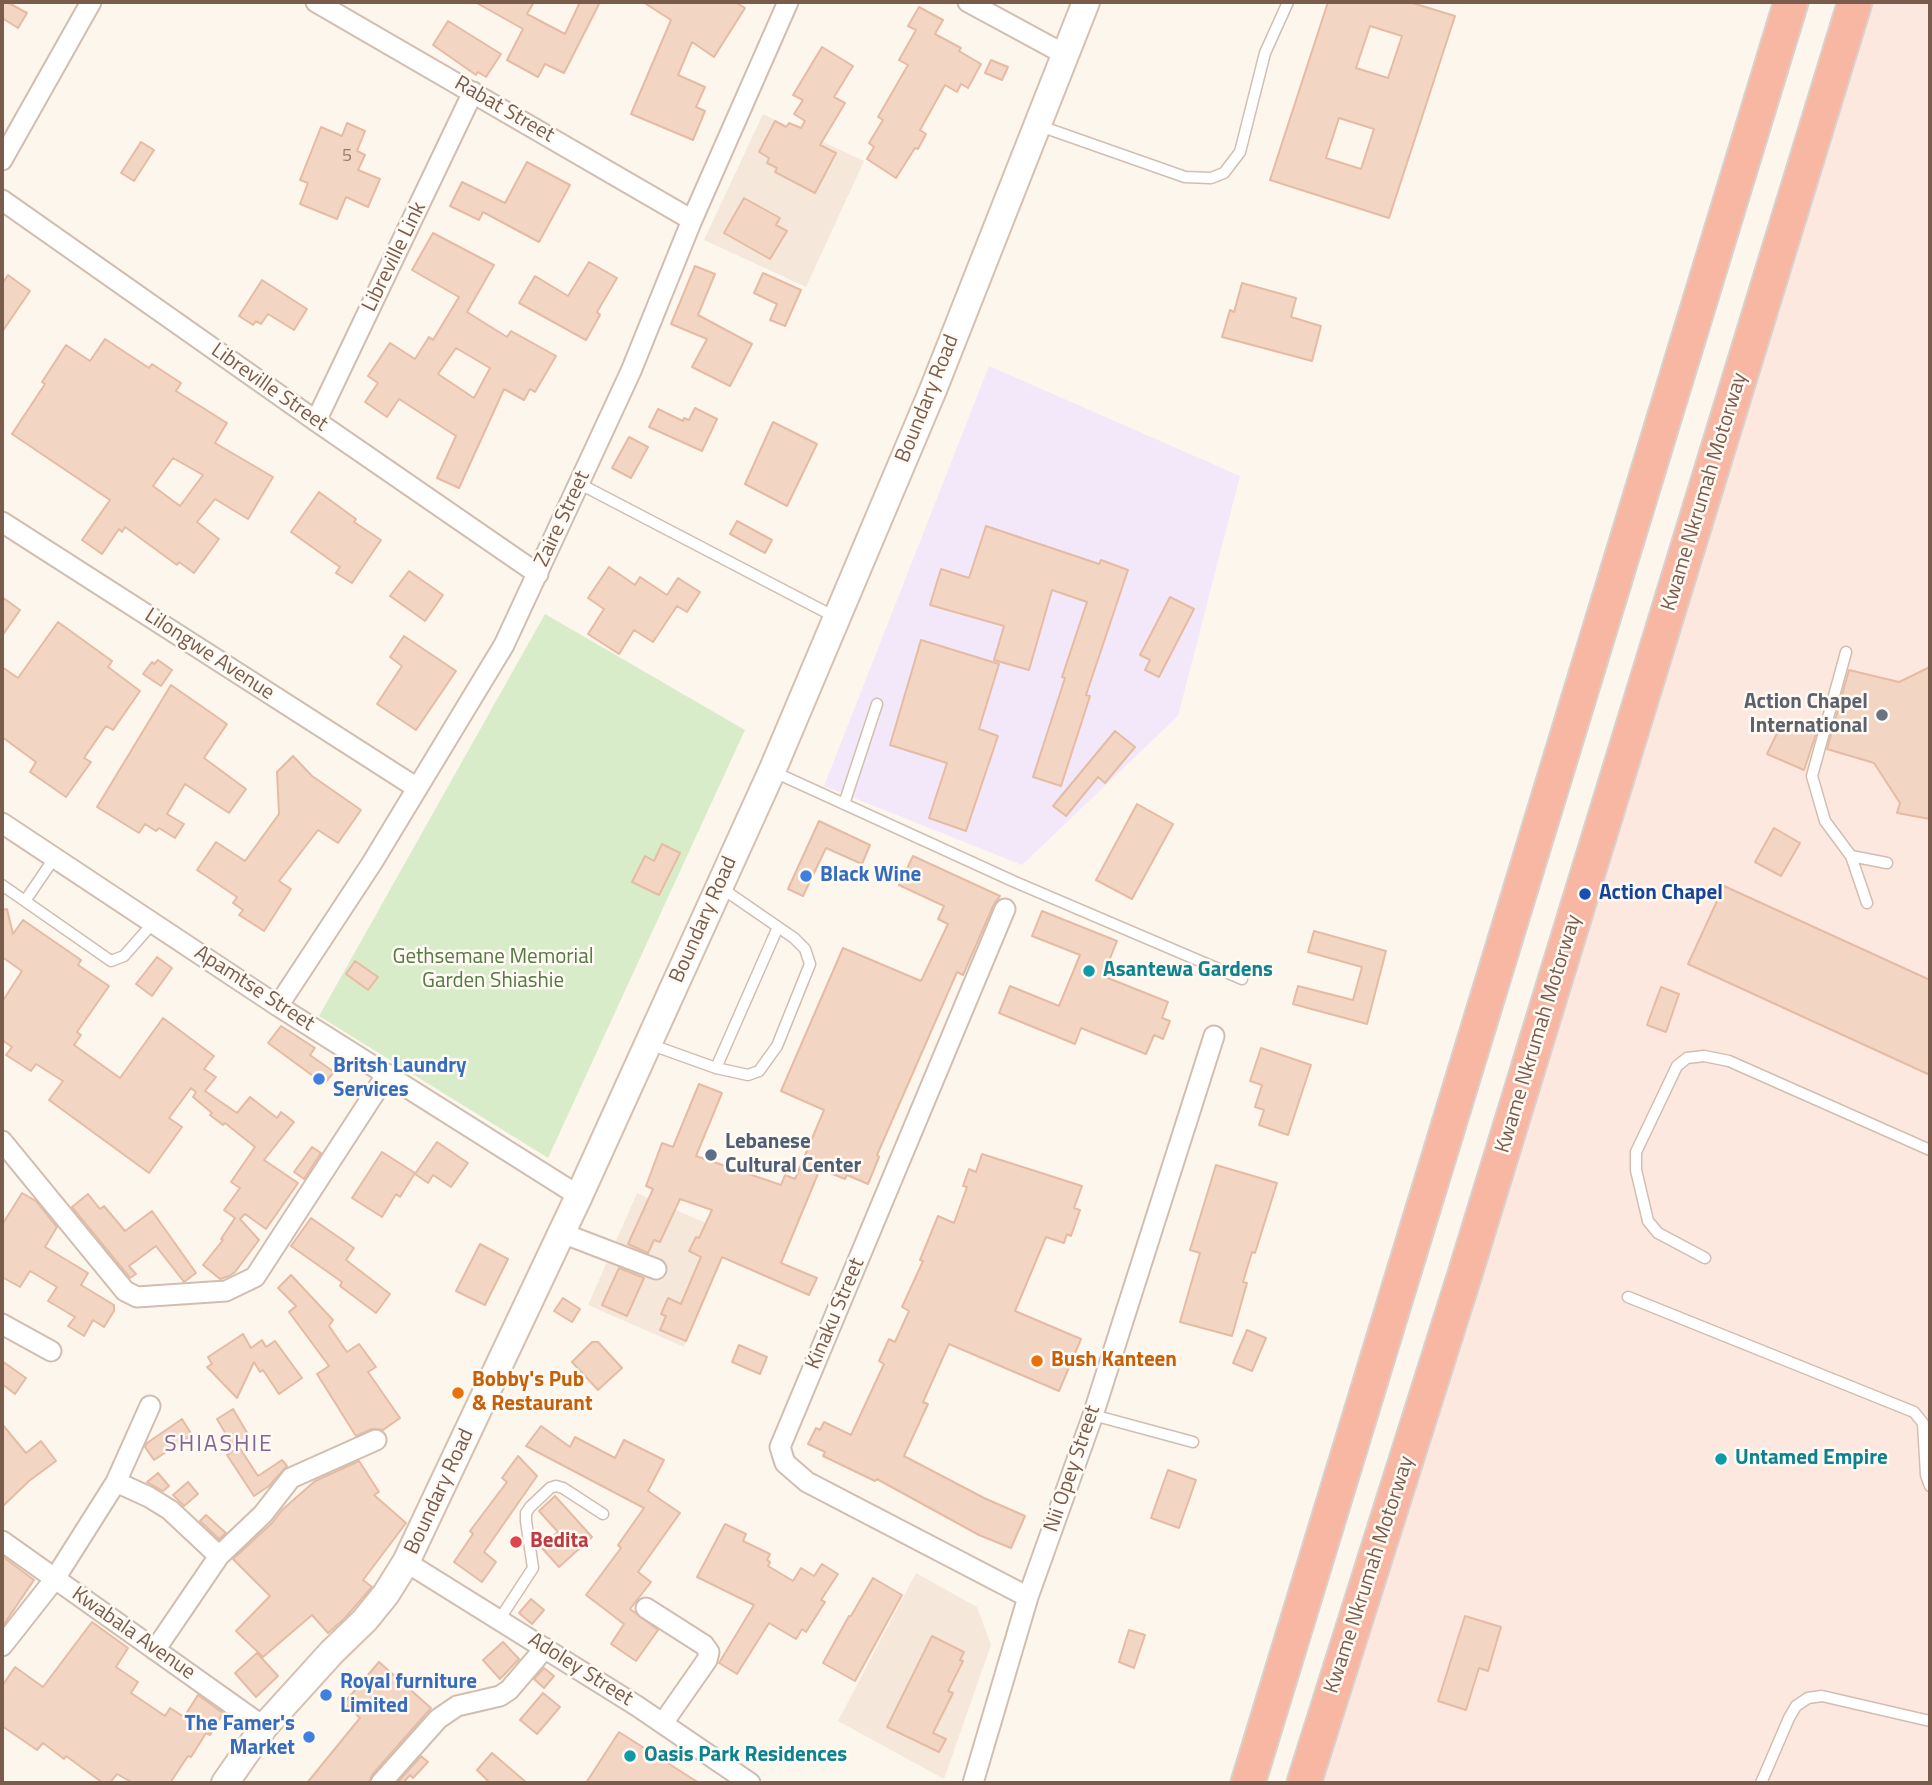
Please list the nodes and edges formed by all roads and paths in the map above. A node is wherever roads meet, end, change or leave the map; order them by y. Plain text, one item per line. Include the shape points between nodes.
1 (91, 2) edge
2 (316, 2) edge
3 (788, 2) edge
4 (968, 2) edge
5 (1086, 2) edge
6 (1288, 2) edge
7 (1791, 2) edge
8 (1855, 2) edge
9 (1064, 54) junction
10 (474, 92) junction
11 (1037, 124) junction
12 (2, 160) edge
13 (2, 200) edge
14 (692, 220) junction
15 (316, 421) junction
16 (580, 484) junction
17 (2, 522) edge
18 (538, 574) junction
19 (837, 618) junction
20 (1846, 652) dead end
21 (877, 704) dead end
22 (772, 771) junction
23 (417, 788) junction
24 (844, 804) junction
25 (2, 823) edge
26 (1852, 856) junction
27 (55, 858) junction
28 (1886, 863) dead end
29 (2, 885) edge
30 (719, 887) junction
31 (25, 901) junction
32 (1867, 903) dead end
33 (1005, 909) dead end
34 (154, 923) junction
35 (778, 927) junction
36 (1242, 979) dead end
37 (278, 1006) junction
38 (1214, 1036) dead end
39 (648, 1044) junction
40 (716, 1068) junction
41 (387, 1074) junction
42 (1930, 1150) edge
43 (5, 1152) edge
44 (579, 1196) junction
45 (562, 1233) junction
46 (1705, 1258) dead end
47 (656, 1269) dead end
48 (1628, 1297) dead end
49 (2, 1324) edge
50 (51, 1351) dead end
51 (150, 1406) dead end
52 (1093, 1415) junction
53 (376, 1440) dead end
54 (1193, 1442) dead end
55 (116, 1482) junction
56 (1930, 1486) edge
57 (603, 1514) dead end
58 (2, 1541) edge
59 (219, 1556) junction
60 (406, 1562) junction
61 (54, 1580) junction
62 (1028, 1597) junction
63 (646, 1608) dead end
64 (499, 1620) junction
65 (2, 1646) edge
66 (545, 1648) junction
67 (155, 1650) junction
68 (1930, 1721) edge
69 (663, 1723) junction
70 (264, 1727) junction
71 (225, 1783) edge
72 (381, 1783) edge
73 (750, 1783) edge
74 (973, 1783) edge
75 (1248, 1783) edge
76 (1304, 1783) edge
77 (1761, 1783) edge

1 - 12 street
2 - 10 street, Rabat Street
3 - 14 street, Zaire Street
4 - 9 street
5 - 9 main road, Boundary Road
6 - 11 lane via 1265,53 1240,152 1224,173 1211,178 1185,177
7 - 75 highway
8 - 76 highway, Kwame Nkrumah Motorway
9 - 11 main road, Boundary Road
10 - 14 street, Rabat Street
10 - 15 street, Libreville Link
11 - 19 main road, Boundary Road
13 - 15 street, Libreville Street
14 - 16 street, Zaire Street
15 - 18 street, Libreville Street
16 - 18 street, Zaire Street
16 - 19 lane
17 - 23 street, Lilongwe Avenue
18 - 23 street, Zaire Street via 504,645
19 - 22 main road, Boundary Road
20 - 26 lane via 1812,776 1825,821
21 - 24 lane
22 - 24 lane
22 - 30 main road, Boundary Road
23 - 37 street, Zaire Street
24 - 36 lane
25 - 27 street, Apamtse Street
26 - 28 lane
26 - 32 lane
27 - 31 lane
27 - 34 street, Apamtse Street
29 - 31 lane
30 - 35 lane
30 - 39 main road, Boundary Road
31 - 34 lane via 111,961 124,956
33 - 62 street, Kinaku Street via 780,1447 785,1463 807,1482
34 - 37 street, Apamtse Street
35 - 40 lane
35 - 40 lane via 805,949 810,964 777,1046 759,1071 748,1075
37 - 41 street, Apamtse Street
38 - 52 street, Nii Opey Street
39 - 40 lane
39 - 44 main road, Boundary Road
41 - 43 street via 255,1277 226,1291 137,1297 125,1291
41 - 44 street, Apamtse Street
42 - 46 lane via 1729,1061 1687,1058 1676,1066 1636,1152 1636,1170 1648,1221 1658,1233
44 - 45 main road, Boundary Road
45 - 47 street
45 - 60 main road, Boundary Road
48 - 56 lane via 1914,1412 1923,1423
49 - 50 street
51 - 55 street
52 - 54 lane
52 - 62 street, Nii Opey Street
53 - 59 street via 290,1478 263,1514
55 - 59 street via 170,1510
55 - 61 street
57 - 64 lane via 556,1486 530,1507 526,1521 533,1568
58 - 61 street, Kwabala Avenue
59 - 67 street
60 - 64 street, Adoley Street
60 - 70 main road, Boundary Road via 365,1620
61 - 65 street
61 - 67 street, Kwabala Avenue
62 - 74 street, Nii Opey Street
63 - 69 street via 709,1652
64 - 66 street, Adoley Street
66 - 69 street, Adoley Street
66 - 72 street via 500,1696 457,1706 438,1719
67 - 70 street, Kwabala Avenue
68 - 77 lane via 1822,1696 1808,1698 1789,1718
69 - 73 street, Adoley Street
70 - 71 main road, Boundary Road

